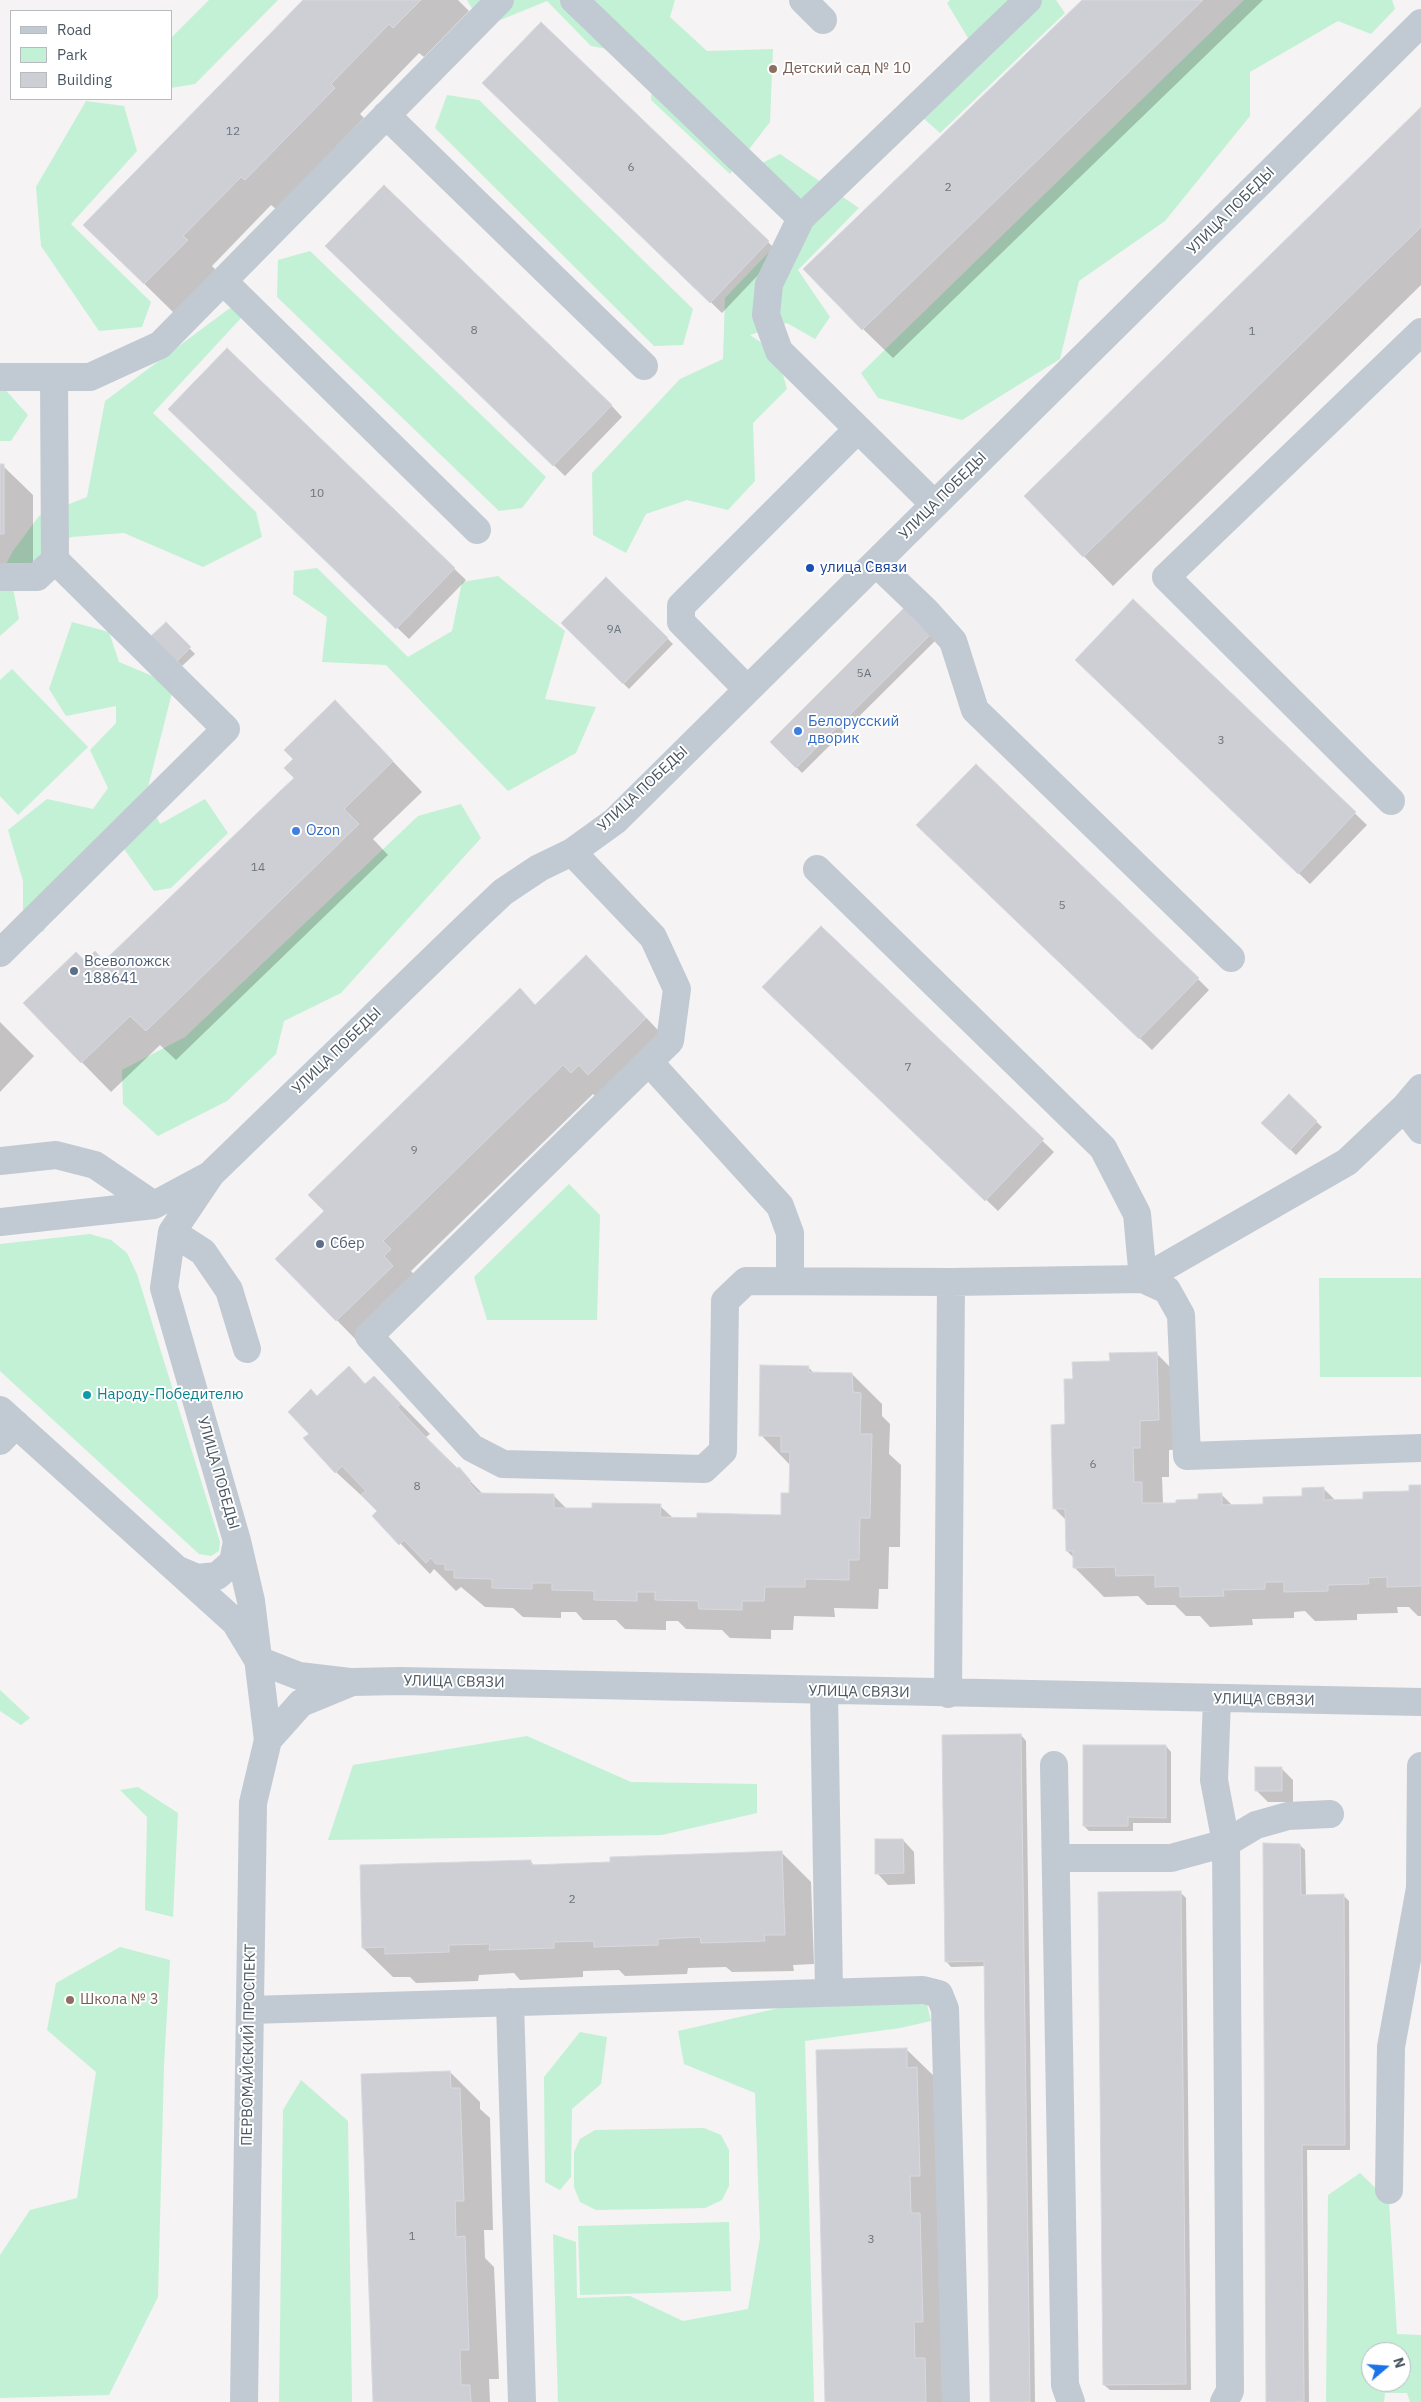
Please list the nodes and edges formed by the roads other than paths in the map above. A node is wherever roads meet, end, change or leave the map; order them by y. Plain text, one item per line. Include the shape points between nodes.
1 (500, 0) edge
2 (574, 0) edge
3 (803, 0) edge
4 (1028, 0) edge
5 (823, 20) dead end
6 (1421, 23) edge
7 (386, 115) junction
8 (801, 218) junction
9 (223, 280) junction
10 (1421, 332) edge
11 (644, 366) dead end
12 (0, 377) edge
13 (54, 377) junction
14 (858, 429) junction
15 (934, 504) junction
16 (477, 530) dead end
17 (54, 560) junction
18 (876, 563) junction
19 (0, 577) edge
20 (747, 689) junction
21 (1391, 801) dead end
22 (572, 852) junction
23 (817, 869) dead end
24 (0, 953) edge
25 (1231, 958) dead end
26 (649, 1062) junction
27 (1412, 1098) edge
28 (1421, 1130) edge
29 (0, 1161) edge
30 (211, 1174) junction
31 (154, 1205) junction
32 (0, 1222) edge
33 (172, 1232) junction
34 (1143, 1279) junction
35 (790, 1280) junction
36 (951, 1282) junction
37 (247, 1349) dead end
38 (5, 1425) edge
39 (1421, 1448) edge
40 (237, 1541) junction
41 (178, 1569) junction
42 (258, 1660) junction
43 (352, 1682) junction
44 (824, 1691) junction
45 (948, 1694) junction
46 (1217, 1699) junction
47 (1421, 1702) edge
48 (301, 1703) joint
49 (268, 1740) junction
50 (1054, 1765) dead end
51 (1421, 1766) edge
52 (1330, 1814) dead end
53 (1226, 1843) junction
54 (1056, 1858) junction
55 (829, 1992) junction
56 (510, 2002) junction
57 (250, 2010) junction
58 (1389, 2190) dead end
59 (244, 2402) edge
60 (522, 2402) edge
61 (956, 2402) edge
62 (1071, 2402) edge
63 (1224, 2402) edge

1 - 7 street
2 - 8 street
3 - 5 street
4 - 8 street
6 - 15 street, УЛИЦА ПОБЕДЫ
7 - 9 street
7 - 11 street
8 - 14 street via 769,284 766,315 779,351
9 - 13 street via 160,345 90,377
9 - 16 street
10 - 21 street via 1166,577
12 - 13 street
13 - 17 street
14 - 15 street
14 - 20 street via 681,606 681,622
15 - 18 street, УЛИЦА ПОБЕДЫ
17 - 19 street via 37,577
17 - 24 street via 226,729
18 - 20 street, УЛИЦА ПОБЕДЫ
18 - 25 street via 953,641 975,710
20 - 22 street, УЛИЦА ПОБЕДЫ via 615,821
22 - 26 street via 652,937 677,989 670,1041
22 - 30 street, УЛИЦА ПОБЕДЫ via 539,868 503,892
23 - 34 street via 1103,1148 1137,1214
26 - 35 street via 780,1206 790,1233
26 - 35 street via 369,1336 472,1448 503,1464 704,1468 723,1451 725,1301 746,1280
27 - 28 street
27 - 34 street via 1347,1162
29 - 31 street via 56,1155 95,1165
30 - 31 street
30 - 33 street, УЛИЦА ПОБЕДЫ
31 - 32 street
33 - 37 street via 202,1252 230,1290
33 - 40 street, УЛИЦА ПОБЕДЫ via 164,1288
34 - 36 street
34 - 39 street via 1167,1290 1182,1315 1186,1456
35 - 36 street
36 - 45 street
38 - 41 street
40 - 41 street via 233,1562 217,1576 197,1578
40 - 42 street, УЛИЦА ПОБЕДЫ via 251,1601
41 - 42 street via 235,1622
42 - 43 street via 299,1676
42 - 49 street, УЛИЦА ПОБЕДЫ
43 - 44 street, УЛИЦА СВЯЗИ
43 - 48 street, УЛИЦА СВЯЗИ
44 - 45 street, УЛИЦА СВЯЗИ
44 - 55 street
45 - 46 street, УЛИЦА СВЯЗИ
46 - 47 street, УЛИЦА СВЯЗИ
46 - 53 street via 1214,1780
48 - 49 street, ПЕРВОМАЙСКИЙ ПРОСПЕКТ
49 - 57 street, ПЕРВОМАЙСКИЙ ПРОСПЕКТ via 253,1804
50 - 54 street
51 - 58 street via 1420,1888 1391,2047
52 - 53 street via 1288,1816 1256,1825
53 - 54 street via 1171,1858
53 - 63 street via 1230,2391
54 - 62 street via 1066,2386
55 - 56 street
55 - 61 street via 923,1990 939,1994 945,2009
56 - 57 street
56 - 60 street
57 - 59 street, ПЕРВОМАЙСКИЙ ПРОСПЕКТ

